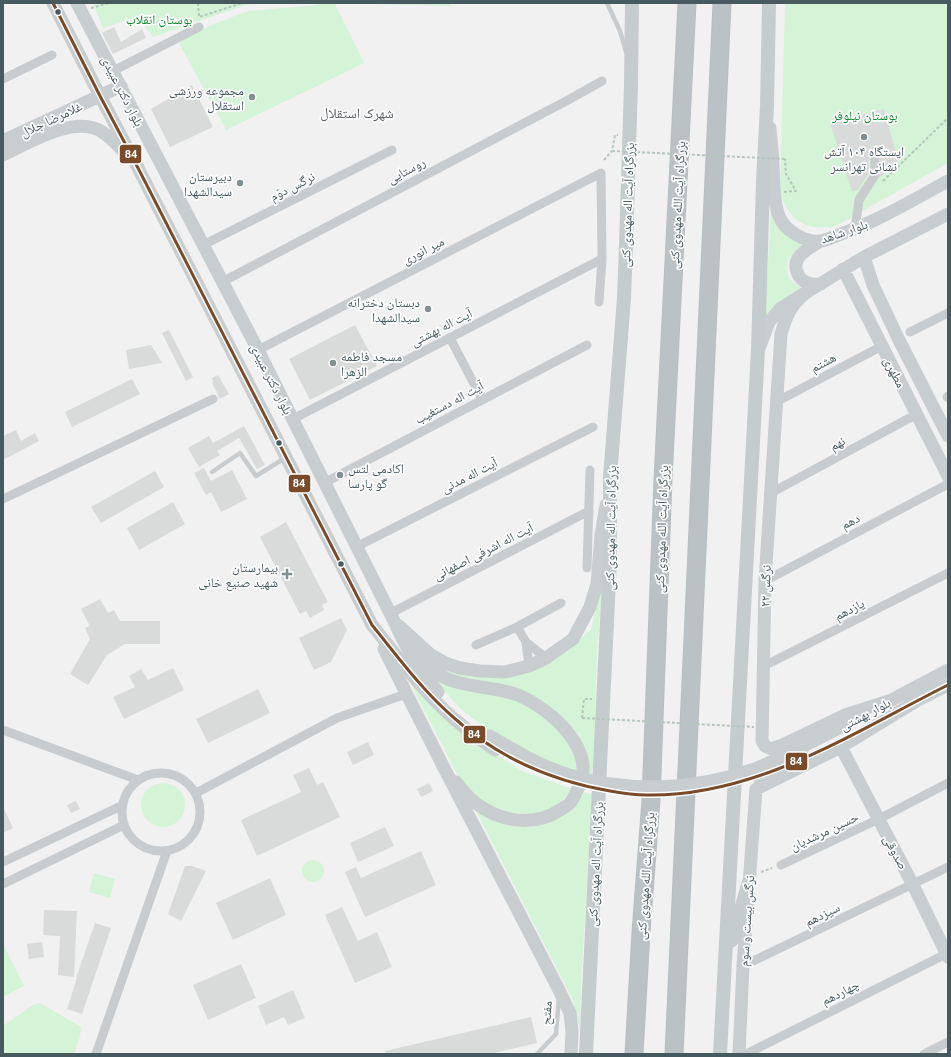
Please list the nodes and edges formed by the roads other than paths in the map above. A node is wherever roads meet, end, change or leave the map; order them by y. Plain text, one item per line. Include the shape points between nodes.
1 (53, 3) edge
2 (607, 3) edge
3 (632, 3) edge
4 (687, 3) edge
5 (722, 3) edge
6 (769, 3) edge
7 (80, 7) edge
8 (199, 27) dead end
9 (52, 55) dead end
10 (631, 67) junction
11 (114, 71) junction
12 (3, 79) edge
13 (602, 81) dead end
14 (121, 86) junction
15 (100, 96) junction
16 (767, 106) junction
17 (3, 141) edge
18 (392, 150) dead end
19 (875, 151) dead end
20 (3, 155) edge
21 (137, 166) junction
22 (948, 181) edge
23 (948, 214) edge
24 (855, 229) junction
25 (820, 241) junction
26 (203, 245) junction
27 (864, 257) junction
28 (602, 259) junction
29 (843, 269) junction
30 (222, 282) junction
31 (821, 284) junction
32 (873, 285) junction
33 (803, 295) junction
34 (856, 295) junction
35 (599, 302) dead end
36 (948, 313) edge
37 (910, 332) dead end
38 (450, 338) junction
39 (587, 345) dead end
40 (882, 346) junction
41 (258, 350) junction
42 (758, 350) junction
43 (213, 399) dead end
44 (482, 399) junction
45 (776, 402) junction
46 (917, 414) junction
47 (293, 419) junction
48 (593, 427) dead end
49 (948, 436) edge
50 (286, 458) junction
51 (590, 470) dead end
52 (212, 472) dead end
53 (948, 476) edge
54 (610, 477) junction
55 (324, 483) junction
56 (948, 484) edge
57 (769, 494) junction
58 (3, 499) edge
59 (589, 511) junction
60 (356, 547) junction
61 (587, 568) dead end
62 (948, 573) edge
63 (764, 581) junction
64 (561, 603) dead end
65 (392, 617) junction
66 (372, 625) junction
67 (517, 627) junction
68 (403, 642) junction
69 (526, 642) junction
70 (476, 645) dead end
71 (546, 658) junction
72 (528, 666) junction
73 (762, 668) junction
74 (948, 670) edge
75 (948, 685) edge
76 (406, 694) junction
77 (892, 700) junction
78 (918, 700) junction
79 (3, 730) edge
80 (841, 747) junction
81 (440, 762) junction
82 (780, 762) junction
83 (138, 780) junction
84 (948, 782) edge
85 (196, 793) junction
86 (123, 805) junction
87 (879, 820) junction
88 (124, 825) junction
89 (167, 851) junction
90 (3, 862) edge
91 (781, 865) road end
92 (948, 867) edge
93 (749, 879) junction
94 (3, 884) edge
95 (913, 885) junction
96 (947, 956) edge
97 (725, 961) junction
98 (743, 966) junction
99 (559, 990) junction
100 (948, 1042) edge
101 (96, 1054) edge
102 (537, 1054) edge
103 (571, 1054) edge
104 (586, 1054) edge
105 (634, 1054) edge
106 (674, 1054) edge
107 (720, 1054) edge
108 (739, 1054) edge
109 (746, 1054) edge
110 (924, 1054) edge

1 - 15 main road, بلوار دکتر عبیدی
2 - 10 lane via 620,31
3 - 10 main road, بزرگراه آیت اله مهدوی کنی
4 - 105 highway, بزرگراه آیت الله مهدوی کنی via 663,479 651,800
5 - 106 highway
6 - 16 main road
7 - 11 main road, بلوار دکتر عبیدی
8 - 11 street
9 - 12 street
10 - 54 main road, بزرگراه آیت اله مهدوی کنی via 625,275
11 - 14 main road, بلوار دکتر عبیدی
13 - 30 street, روستایی
14 - 15 main road, غلامرضا جلال
14 - 26 main road, بلوار دکتر عبیدی
15 - 17 main road, غلامرضا جلال
15 - 21 main road, بلوار دکتر عبیدی
16 - 25 main road, بلوار شاهد via 774,192 779,217 786,228 794,234
16 - 42 main road
18 - 26 street, نرگس دوّم
19 - 24 street via 875,175 859,200
20 - 21 main road, غلامرضا جلال via 69,127 88,126 102,131
21 - 50 main road, بلوار دکتر عبیدی
22 - 24 main road, بلوار شاهد
23 - 27 main road
24 - 25 main road, بلوار شاهد
25 - 31 main road via 798,257 796,269 803,280
26 - 30 main road, بلوار دکتر عبیدی
27 - 29 main road
27 - 32 main road, مطهری
28 - 35 street
28 - 38 street, آیت اله بهشتی
28 - 41 street, میر انوری via 600,173
29 - 31 main road
29 - 34 main road, مطهری
30 - 41 main road, بلوار دکتر عبیدی
31 - 33 main road
32 - 34 main road
32 - 49 main road, مطهری
33 - 42 main road via 774,314
33 - 45 main road, نرگس ۲۲ via 793,305 781,334
34 - 40 main road, مطهری
36 - 37 street
38 - 44 street
38 - 47 street, آیت اله بهشتی
39 - 44 street, آیت اله دستغیب
40 - 45 street, هشتم
40 - 46 main road, مطهری
41 - 47 main road, بلوار دکتر عبیدی
42 - 97 main road
43 - 58 street
44 - 55 street, آیت اله دستغیب
45 - 57 main road, نرگس ۲۲
46 - 53 main road, مطهری
46 - 57 street, نهم
47 - 55 main road, بلوار دکتر عبیدی
48 - 60 street, آیت اله مدنی
50 - 52 lane via 256,476 240,453
50 - 66 main road, بلوار دکتر عبیدی
51 - 59 street
54 - 71 main road via 597,584 590,607 573,639
54 - 104 main road, بزرگراه آیت اله مهدوی کنی via 610,560
55 - 60 main road, بلوار دکتر عبیدی
56 - 63 street, دهم
57 - 63 main road, نرگس ۲۲
59 - 61 street
59 - 65 street, آیت اله اشرفی اصفهانی
60 - 65 main road, بلوار دکتر عبیدی
62 - 73 street, یازدهم
63 - 73 main road, نرگس ۲۲
64 - 67 street
65 - 68 main road, بلوار دکتر عبیدی
65 - 72 main road via 431,655 445,663 480,671 505,672
66 - 76 main road
66 - 82 main road, بلوار دکتر عبیدی, bridge via 437,703 470,732 522,764 569,782 645,795 678,794 731,784
67 - 69 street
67 - 70 street
68 - 81 main road via 430,668 450,680 518,695 538,705 558,720 581,753 581,782 569,804 551,816 533,820 511,820 477,804 462,790
68 - 82 main road, بلوار دکتر عبیدی, bridge via 427,679 466,719 523,756 568,774 614,784 678,786 730,776
69 - 71 street
69 - 72 street
71 - 72 main road
73 - 77 main road, نرگس ۲۲ via 762,740 770,749 845,715
74 - 77 main road, بلوار بهشتی
75 - 78 main road, بلوار بهشتی
76 - 81 main road
76 - 85 street via 338,718
77 - 82 main road, بلوار بهشتی
78 - 80 main road
78 - 82 main road, بلوار بهشتی via 851,735
79 - 83 street
80 - 87 main road, صدوقی
80 - 93 main road, نرگس بیست و سوم via 756,789
81 - 99 main road
83 - 85 street via 150,774 163,773 176,776
83 - 86 street via 129,789
84 - 87 street, حسین مرشدیان
85 - 89 street via 200,805 200,818 196,830 189,840
86 - 88 street
86 - 90 street
87 - 91 street, حسین مرشدیان
87 - 95 main road, صدوقی
88 - 89 street via 130,837 141,846 153,851
88 - 94 street
89 - 101 street
92 - 95 street, سیزدهم
93 - 97 main road
93 - 98 main road, نرگس بیست و سوم
95 - 96 main road, صدوقی
95 - 98 street, سیزدهم
96 - 109 street, چهاردهم
97 - 107 main road
98 - 108 main road, نرگس بیست و سوم
99 - 102 lane, مفتح via 556,1034
99 - 103 main road via 570,1013
100 - 110 street

